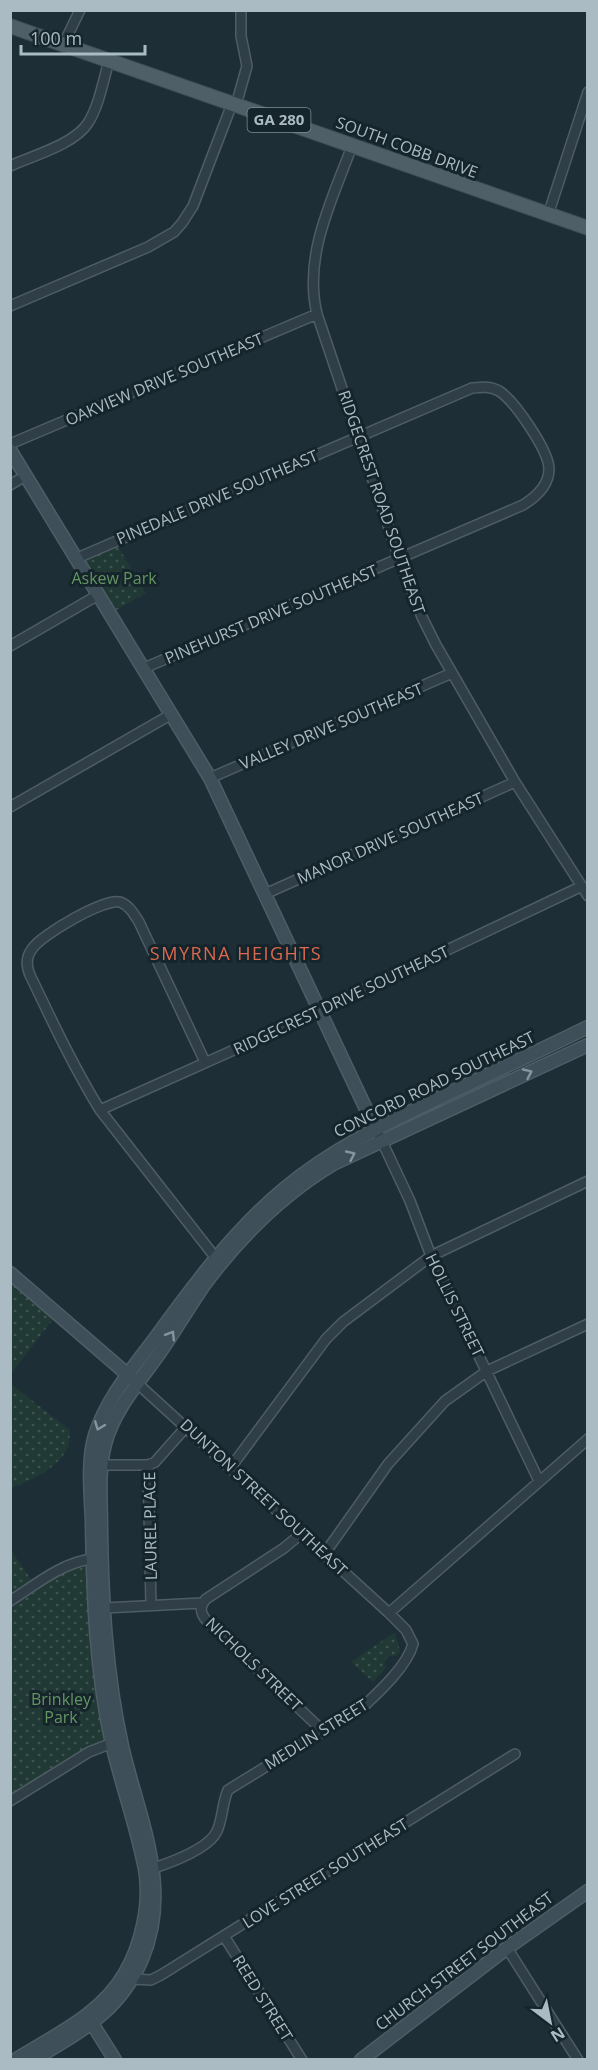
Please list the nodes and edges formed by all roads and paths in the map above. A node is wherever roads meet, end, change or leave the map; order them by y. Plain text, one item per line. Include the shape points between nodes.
1 (80, 10) edge
2 (241, 10) edge
3 (10, 26) edge
4 (63, 45) junction
5 (109, 62) junction
6 (588, 92) edge
7 (234, 104) junction
8 (352, 146) junction
9 (10, 166) edge
10 (548, 215) junction
11 (588, 228) edge
12 (10, 306) edge
13 (317, 314) junction
14 (359, 436) junction
15 (10, 444) edge
16 (10, 450) edge
17 (25, 476) junction
18 (10, 485) edge
19 (399, 558) junction
20 (75, 559) junction
21 (98, 595) junction
22 (10, 646) edge
23 (142, 669) junction
24 (452, 673) junction
25 (170, 715) junction
26 (210, 778) junction
27 (515, 782) junction
28 (10, 807) edge
29 (580, 887) junction
30 (265, 894) junction
31 (588, 896) edge
32 (320, 1011) junction
33 (588, 1028) edge
34 (588, 1045) edge
35 (205, 1062) junction
36 (100, 1110) junction
37 (375, 1128) junction
38 (383, 1142) junction
39 (588, 1181) edge
40 (430, 1256) junction
41 (215, 1257) junction
42 (10, 1273) edge
43 (588, 1324) edge
44 (487, 1371) junction
45 (133, 1380) junction
46 (187, 1426) junction
47 (588, 1439) edge
48 (102, 1465) junction
49 (148, 1465) junction
50 (231, 1467) junction
51 (539, 1480) junction
52 (302, 1533) junction
53 (325, 1553) junction
54 (93, 1559) junction
55 (10, 1601) edge
56 (202, 1603) junction
57 (151, 1605) junction
58 (104, 1608) junction
59 (388, 1613) junction
60 (324, 1732) junction
61 (112, 1743) junction
62 (515, 1754) dead end
63 (10, 1801) edge
64 (154, 1868) junction
65 (588, 1891) edge
66 (224, 1936) junction
67 (507, 1948) junction
68 (132, 1979) junction
69 (90, 2019) junction
70 (15, 2060) edge
71 (33, 2060) edge
72 (115, 2060) edge
73 (302, 2060) edge
74 (361, 2060) edge
75 (578, 2060) edge

1 - 4 street
2 - 7 street via 247,66
3 - 4 main road, SOUTH COBB DRIVE / GA 280
4 - 5 main road, SOUTH COBB DRIVE / GA 280
5 - 7 main road, SOUTH COBB DRIVE / GA 280
5 - 9 street via 87,126 67,141
6 - 10 street
7 - 8 main road, SOUTH COBB DRIVE / GA 280
7 - 12 street via 193,206 174,232
8 - 10 main road, SOUTH COBB DRIVE / GA 280
8 - 13 street, RIDGECREST ROAD SOUTHEAST via 322,227 315,260 312,287
10 - 11 main road, SOUTH COBB DRIVE / GA 280
13 - 14 street, RIDGECREST ROAD SOUTHEAST
13 - 15 street, OAKVIEW DRIVE SOUTHEAST
14 - 19 street, RIDGECREST ROAD SOUTHEAST
14 - 19 street, PINEDALE DRIVE SOUTHEAST via 472,388 490,388 512,403 546,457 546,481 531,500
14 - 20 street, PINEDALE DRIVE SOUTHEAST
16 - 17 main road
17 - 18 street
17 - 20 main road
19 - 23 street, PINEHURST DRIVE SOUTHEAST
19 - 24 street, RIDGECREST ROAD SOUTHEAST via 422,617
20 - 21 main road
21 - 22 street
21 - 23 main road
23 - 25 main road
24 - 26 street, VALLEY DRIVE SOUTHEAST
24 - 27 street, RIDGECREST ROAD SOUTHEAST
25 - 26 main road
25 - 28 street
26 - 30 main road
27 - 29 street, RIDGECREST ROAD SOUTHEAST
27 - 30 street, MANOR DRIVE SOUTHEAST
29 - 31 street, RIDGECREST ROAD SOUTHEAST
29 - 32 street, RIDGECREST DRIVE SOUTHEAST
30 - 32 main road
32 - 35 street, RIDGECREST DRIVE SOUTHEAST
32 - 37 main road
33 - 37 main road, CONCORD ROAD SOUTHEAST
38 -> 34 main road, CONCORD ROAD SOUTHEAST
35 - 36 street, RIDGECREST DRIVE SOUTHEAST
35 - 36 street via 133,912 121,902 103,905 60,926 38,942 27,959 27,968 68,1054
36 - 41 street
37 - 38 street, HOLLIS STREET
37 - 41 main road, CONCORD ROAD SOUTHEAST via 325,1157 284,1188
38 - 40 street, HOLLIS STREET
45 -> 38 main road, CONCORD ROAD SOUTHEAST via 206,1284 258,1224 321,1171
39 - 40 street
40 - 44 street, HOLLIS STREET
40 - 50 street via 326,1339
41 - 45 main road, CONCORD ROAD SOUTHEAST
42 - 45 main road
43 - 44 street
44 - 51 street, HOLLIS STREET
44 - 53 street via 445,1401 388,1464
45 - 46 street, DUNTON STREET SOUTHEAST
45 - 48 main road, CONCORD ROAD SOUTHEAST via 105,1442
45 -> 54 main road, CONCORD ROAD SOUTHEAST via 102,1418 92,1449
46 - 49 street, LAUREL PLACE
46 - 50 street, DUNTON STREET SOUTHEAST
47 - 51 street
48 - 49 street
48 - 58 main road, CONCORD ROAD SOUTHEAST
49 - 57 street, LAUREL PLACE
50 - 52 street, DUNTON STREET SOUTHEAST
51 - 59 street
52 - 53 street, DUNTON STREET SOUTHEAST
52 - 56 street, NICHOLS STREET
53 - 59 street, DUNTON STREET SOUTHEAST
54 - 55 street via 67,1566
54 - 61 main road, CONCORD ROAD SOUTHEAST via 97,1645
56 - 57 street
56 - 60 street, NICHOLS STREET via 201,1612 207,1621
57 - 58 street
58 - 64 main road, CONCORD ROAD SOUTHEAST via 116,1716
59 - 60 street, MEDLIN STREET via 410,1636 410,1652 378,1693
60 - 64 street, MEDLIN STREET via 233,1785 224,1799 219,1828 210,1841
61 - 63 street via 89,1752
61 - 69 main road, CONCORD ROAD SOUTHEAST via 145,1869 146,1906 126,1973
62 - 66 street, LOVE STREET SOUTHEAST
64 - 68 main road, CONCORD ROAD SOUTHEAST via 150,1935
65 - 67 main road, CHURCH STREET SOUTHEAST
66 - 68 street, LOVE STREET SOUTHEAST via 151,1980
66 - 73 street, REED STREET
67 - 74 main road, CHURCH STREET SOUTHEAST
67 - 75 street
68 - 69 main road, CONCORD ROAD SOUTHEAST via 116,2001
69 - 70 main road
69 - 71 main road
69 - 72 main road

